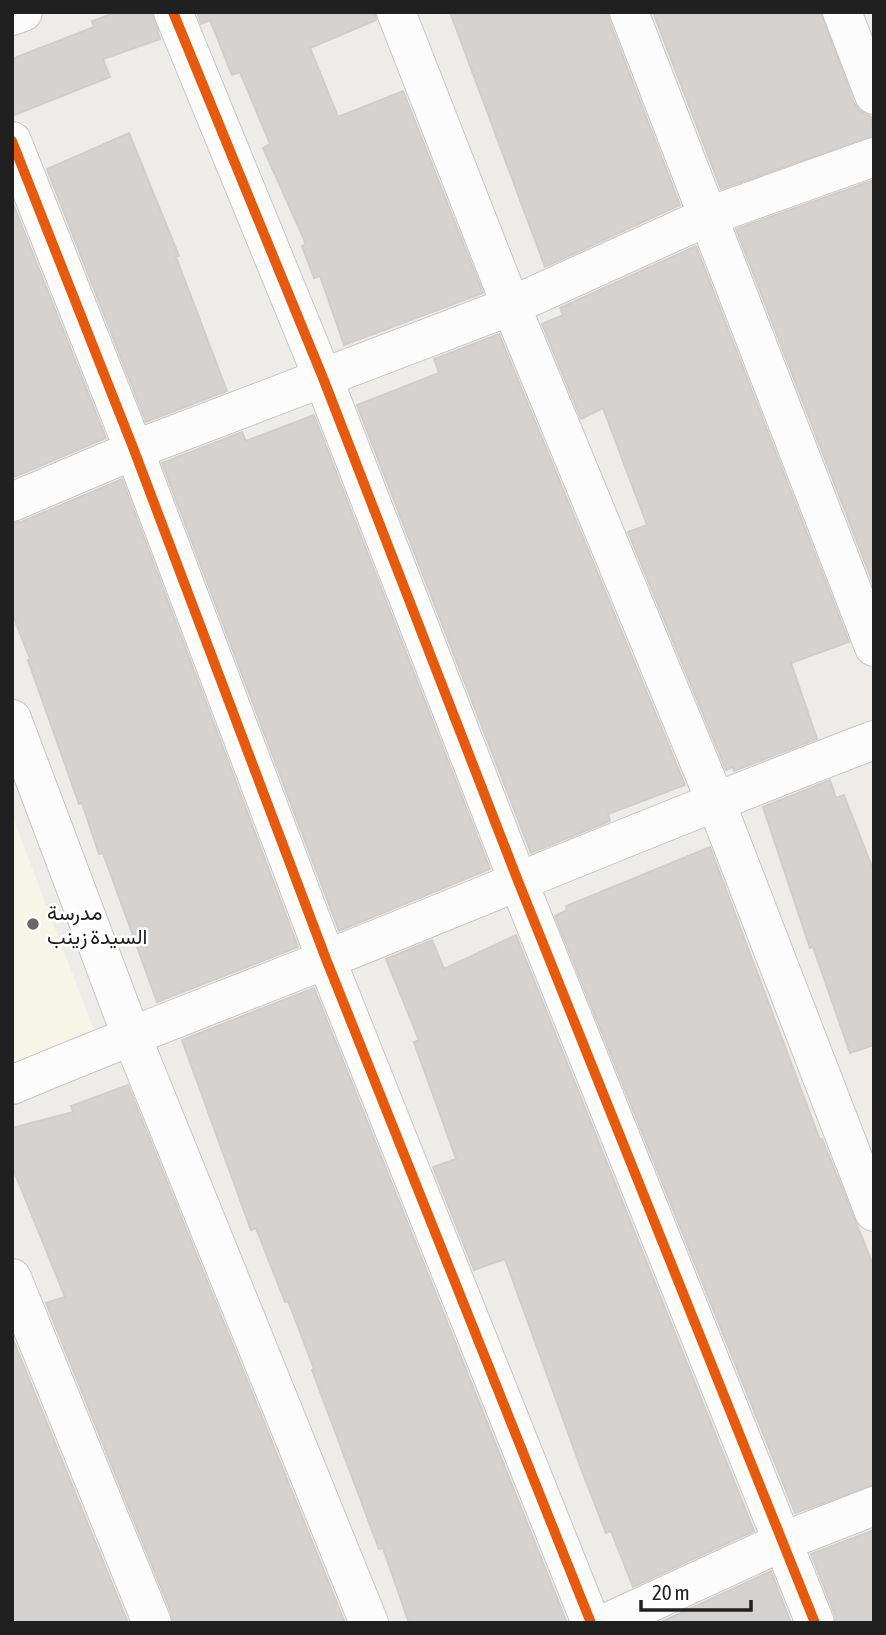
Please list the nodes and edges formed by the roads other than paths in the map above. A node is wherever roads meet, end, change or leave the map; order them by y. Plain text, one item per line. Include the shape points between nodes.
1 (23, 12) edge
2 (173, 12) edge
3 (396, 12) edge
4 (629, 12) edge
5 (842, 12) edge
6 (12, 16) edge
7 (874, 95) edge
8 (12, 141) edge
9 (874, 157) edge
10 (709, 216) junction
11 (510, 306) junction
12 (323, 378) junction
13 (134, 450) junction
14 (12, 502) edge
15 (874, 647) edge
16 (12, 719) edge
17 (874, 740) edge
18 (715, 800) junction
19 (518, 881) junction
20 (327, 959) junction
21 (131, 1035) junction
22 (12, 1086) edge
23 (874, 1212) edge
24 (12, 1278) edge
25 (874, 1506) edge
26 (784, 1542) junction
27 (152, 1623) edge
28 (369, 1623) edge
29 (591, 1623) edge
30 (606, 1623) edge
31 (815, 1623) edge

1 - 6 street
2 - 12 street
3 - 11 street
4 - 10 street
5 - 7 street
8 - 13 street
9 - 10 street
10 - 11 street
10 - 15 street
11 - 12 street
11 - 18 street
12 - 13 street
12 - 19 street
13 - 14 street
13 - 20 street
16 - 21 street
17 - 18 street
18 - 19 street
18 - 23 street
19 - 20 street
19 - 26 street
20 - 21 street
20 - 29 street
21 - 22 street
21 - 28 street
24 - 27 street
25 - 26 street
26 - 30 street
26 - 31 street

